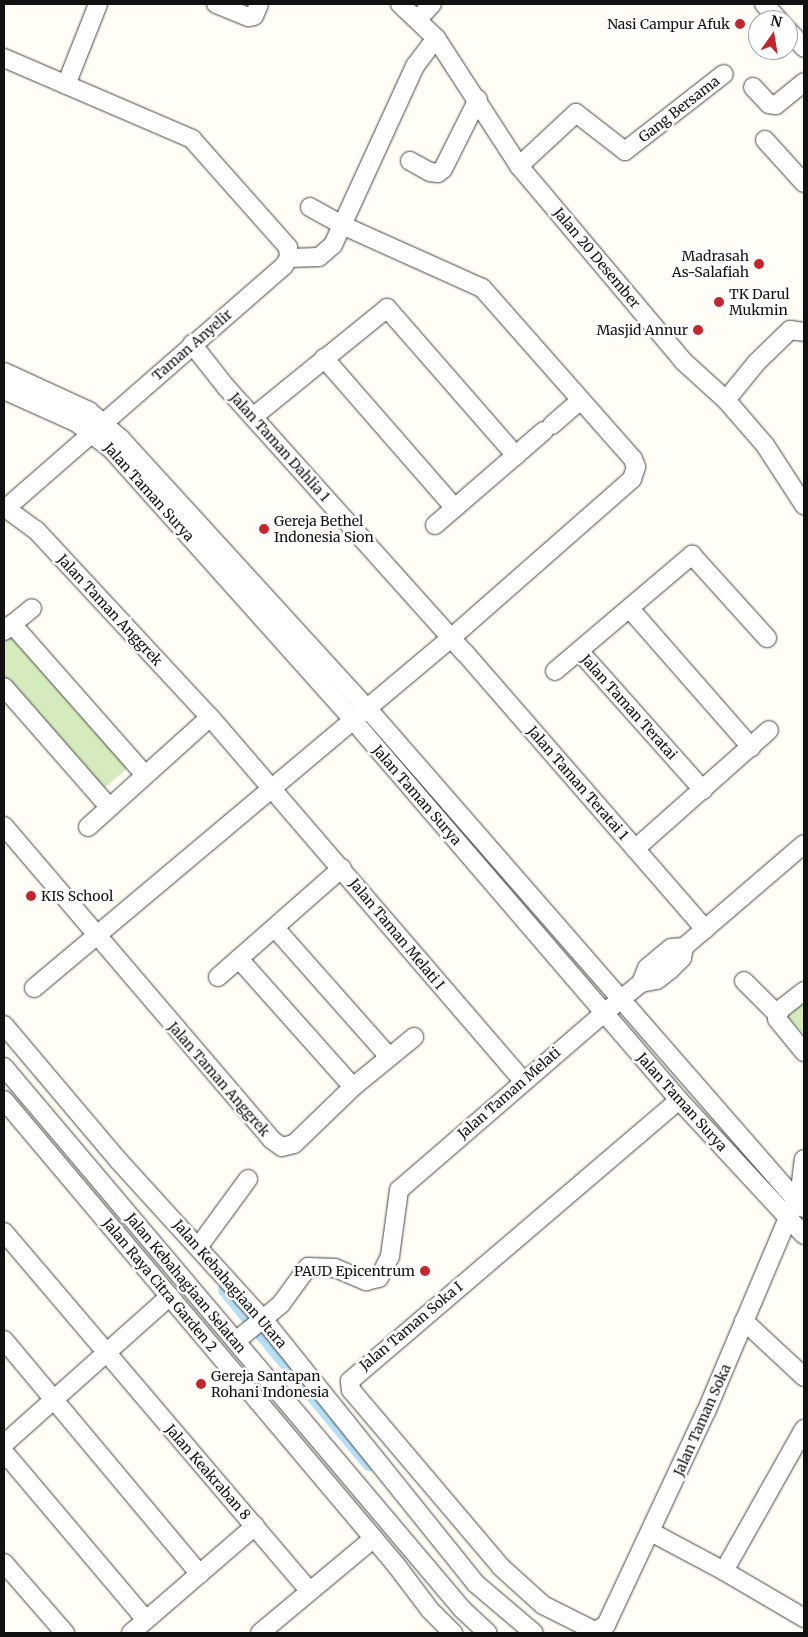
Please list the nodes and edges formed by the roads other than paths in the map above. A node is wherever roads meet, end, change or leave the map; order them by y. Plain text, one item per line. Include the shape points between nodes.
1 (98, 4) edge
2 (216, 4) edge
3 (400, 4) edge
4 (432, 4) edge
5 (255, 10) edge
6 (418, 18) junction
7 (436, 38) junction
8 (4, 58) edge
9 (724, 74) dead end
10 (804, 82) edge
11 (66, 85) junction
12 (753, 87) dead end
13 (478, 99) junction
14 (765, 140) dead end
15 (410, 161) dead end
16 (519, 166) junction
17 (804, 183) edge
18 (310, 207) dead end
19 (344, 226) junction
20 (289, 258) junction
21 (804, 332) edge
22 (192, 344) junction
23 (324, 358) junction
24 (4, 372) edge
25 (4, 390) edge
26 (581, 400) junction
27 (726, 400) junction
28 (253, 417) junction
29 (98, 428) junction
30 (516, 456) junction
31 (804, 505) edge
32 (4, 508) edge
33 (455, 508) junction
34 (435, 525) dead end
35 (32, 608) dead end
36 (630, 609) junction
37 (8, 627) edge
38 (451, 638) junction
39 (767, 638) dead end
40 (580, 652) junction
41 (555, 671) dead end
42 (4, 687) edge
43 (367, 708) junction
44 (210, 717) junction
45 (352, 719) junction
46 (769, 730) dead end
47 (751, 747) junction
48 (145, 775) junction
49 (272, 786) junction
50 (703, 790) junction
51 (109, 807) junction
52 (4, 826) edge
53 (88, 827) dead end
54 (804, 844) edge
55 (635, 849) junction
56 (342, 868) junction
57 (275, 928) junction
58 (705, 929) junction
59 (98, 937) junction
60 (239, 959) junction
61 (218, 977) dead end
62 (744, 981) dead end
63 (34, 988) dead end
64 (804, 991) edge
65 (621, 999) junction
66 (604, 1013) junction
67 (778, 1014) junction
68 (4, 1025) edge
69 (414, 1037) dead end
70 (804, 1052) edge
71 (29, 1057) junction
72 (389, 1057) junction
73 (8, 1071) edge
74 (523, 1081) junction
75 (353, 1087) junction
76 (4, 1100) edge
77 (679, 1100) junction
78 (804, 1159) edge
79 (118, 1162) junction
80 (100, 1177) junction
81 (248, 1178) dead end
82 (801, 1196) edge
83 (788, 1218) junction
84 (4, 1232) edge
85 (804, 1235) edge
86 (199, 1246) junction
87 (170, 1296) junction
88 (263, 1319) junction
89 (744, 1321) junction
90 (4, 1340) edge
91 (236, 1341) junction
92 (106, 1353) junction
93 (804, 1377) edge
94 (55, 1399) junction
95 (804, 1429) edge
96 (4, 1444) edge
97 (4, 1452) edge
98 (255, 1526) junction
99 (651, 1532) junction
100 (374, 1538) junction
101 (4, 1563) edge
102 (724, 1571) junction
103 (200, 1574) junction
104 (310, 1592) junction
105 (804, 1618) edge
106 (146, 1620) junction
107 (598, 1632) joint
108 (65, 1633) edge
109 (131, 1633) edge
110 (260, 1633) edge
111 (453, 1633) edge
112 (488, 1633) edge
113 (534, 1633) edge

1 - 11 street
2 - 5 street
3 - 6 street, Jalan 20 Desember
4 - 6 street
6 - 7 street, Jalan 20 Desember
7 - 13 street, Jalan 20 Desember
7 - 19 street via 415,66
8 - 11 street
9 - 16 street, Gang Bersama via 625,151 576,113
10 - 12 street via 776,105 769,104
11 - 20 street via 192,139 288,247
13 - 15 street via 443,169 438,173 430,172
13 - 16 street, Jalan 20 Desember
14 - 17 street
16 - 27 street, Jalan 20 Desember via 683,361
18 - 19 street
19 - 20 street via 326,254
19 - 26 street via 482,288
20 - 22 street, Taman Anyelir via 283,267
21 - 27 street via 790,330 757,362
22 - 28 street, Jalan Taman Dahlia 1
22 - 29 street, Taman Anyelir
23 - 28 street
23 - 30 street via 387,308
23 - 33 street
24 - 29 street, Jalan Taman Surya via 71,402
25 - 29 street, Jalan Taman Surya
26 - 30 street
26 - 38 street via 633,458 636,467 632,479
27 - 31 street, Jalan 20 Desember via 765,445
28 - 38 street, Jalan Taman Dahlia 1
29 - 32 street, Taman Anyelir
29 - 43 street, Jalan Taman Surya
29 - 45 street, Jalan Taman Surya
30 - 33 street
32 - 44 street, Jalan Taman Anggrek via 36,530
33 - 34 street
35 - 37 street
36 - 39 street, Jalan Taman Teratai via 694,555
36 - 40 street, Jalan Taman Teratai
36 - 47 street
37 - 48 street
38 - 43 street
38 - 55 street, Jalan Taman Teratai 1
40 - 41 street
40 - 50 street, Jalan Taman Teratai
42 - 51 street
43 - 45 street
43 - 65 street, Jalan Taman Surya
44 - 48 street
44 - 49 street, Jalan Taman Anggrek
45 - 49 street
45 - 66 street, Jalan Taman Surya
46 - 47 street
47 - 50 street
48 - 51 street
49 - 56 street, Jalan Taman Melati I
49 - 59 street
50 - 55 street
51 - 53 street
52 - 59 street, Jalan Taman Anggrek
54 - 58 street
55 - 58 street, Jalan Taman Teratai 1
56 - 57 street
56 - 74 street, Jalan Taman Melati I
57 - 60 street
57 - 72 street
58 - 65 street via 684,947 671,948 660,957 647,968 640,983
59 - 63 street
59 - 75 street, Jalan Taman Anggrek via 272,1140 282,1147 294,1144
60 - 61 street
60 - 75 street
62 - 67 street
64 - 67 street
65 - 66 street, Jalan Taman Melati
65 - 82 street, Jalan Taman Surya
66 - 74 street, Jalan Taman Melati
66 - 77 street, Jalan Taman Surya
67 - 70 street via 779,1023
68 - 71 street, Jalan Kebahagiaan Utara
69 - 72 street, Jalan Taman Anggrek
71 - 73 street
71 - 79 street, Jalan Kebahagiaan Utara
72 - 75 street, Jalan Taman Anggrek
73 - 80 street, Jalan Kebahagiaan Selatan
74 - 88 street, Jalan Taman Melati via 399,1190 390,1256 379,1278 366,1281 335,1268 308,1267 281,1304
76 - 87 street, Jalan Raya Citra Garden 2
77 - 83 street, Jalan Taman Surya
77 - 107 street, Jalan Taman Soka I via 350,1381 351,1390 501,1567 543,1606
78 - 82 street, Jalan Taman Soka
79 - 80 street
79 - 86 street, Jalan Kebahagiaan Utara
80 - 91 street, Jalan Kebahagiaan Selatan
81 - 86 street
82 - 83 street, Jalan Taman Soka
83 - 85 street, Jalan Taman Surya
83 - 89 street, Jalan Taman Soka
84 - 92 street, Jalan Keakraban 8
86 - 88 street, Jalan Kebahagiaan Utara
87 - 92 street
87 - 100 street, Jalan Raya Citra Garden 2
88 - 91 street
88 - 113 street, Jalan Kebahagiaan Utara via 476,1583
89 - 93 street
89 - 99 street, Jalan Taman Soka
90 - 94 street
91 - 112 street, Jalan Kebahagiaan Selatan via 462,1609
92 - 94 street
92 - 98 street, Jalan Keakraban 8
94 - 96 street
94 - 103 street
95 - 102 street
97 - 106 street
98 - 103 street
98 - 104 street, Jalan Keakraban 8
99 - 102 street
99 - 107 street, Jalan Taman Soka via 606,1625
100 - 104 street
100 - 111 street, Jalan Raya Citra Garden 2 via 430,1610
101 - 108 street
102 - 105 street
103 - 106 street
104 - 110 street
106 - 109 street

